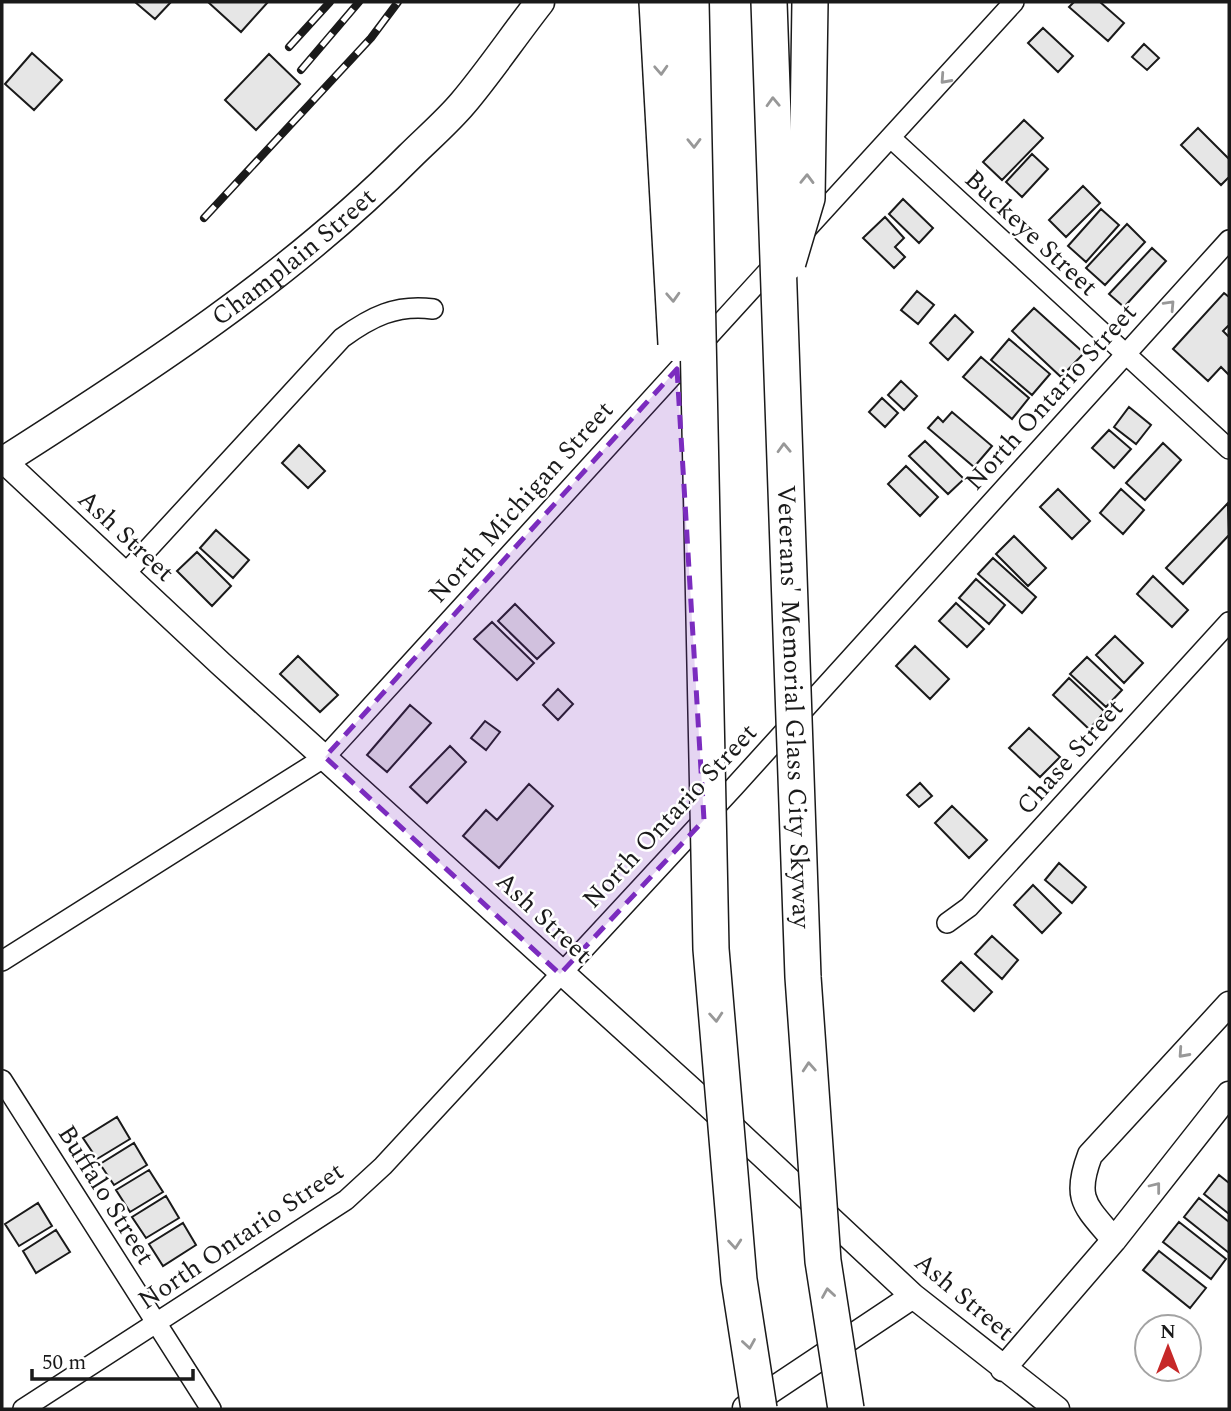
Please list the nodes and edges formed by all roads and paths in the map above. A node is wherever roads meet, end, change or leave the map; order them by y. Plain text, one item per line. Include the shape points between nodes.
1 (540, 2) edge
2 (657, 2) edge
3 (691, 2) edge
4 (769, 2) edge
5 (810, 2) edge
6 (1014, 2) edge
7 (892, 139) junction
8 (1229, 240) edge
9 (779, 292) junction
10 (433, 309) dead end
11 (1124, 355) junction
12 (1229, 449) edge
13 (3, 461) edge
14 (124, 575) junction
15 (1229, 622) edge
16 (325, 757) junction
17 (947, 923) dead end
18 (711, 949) junction
19 (2, 961) edge
20 (560, 974) junction
21 (1226, 1011) edge
22 (2, 1080) edge
23 (1229, 1094) edge
24 (1114, 1240) junction
25 (913, 1296) junction
26 (157, 1325) junction
27 (1003, 1369) junction
28 (23, 1409) edge
29 (211, 1409) edge
30 (743, 1409) edge
31 (759, 1409) edge
32 (846, 1409) edge
33 (1057, 1409) edge

1 - 13 main road, Champlain Street via 462,104 320,240 223,314
2 -> 18 highway, bridge
3 -> 18 highway, bridge
9 -> 4 highway, Veterans' Memorial Glass City Skyway, bridge
9 -> 5 highway, bridge via 807,198
6 -> 7 street, North Michigan Street
7 - 11 street, Buckeye Street
7 - 16 street, North Michigan Street via 717,324
11 -> 8 street, North Ontario Street
32 -> 9 highway, Veterans' Memorial Glass City Skyway, bridge via 823,1261 803,978
10 - 14 street via 391,310 342,338
11 - 12 street, Buckeye Street
11 - 20 street, North Ontario Street
13 - 14 street, Ash Street
14 - 16 street, Ash Street
15 - 17 street, Chase Street via 969,907
16 - 19 street, North Michigan Street
16 - 20 street, Ash Street
18 -> 31 highway, bridge via 738,1280
20 - 25 street, Ash Street
20 - 26 street, North Ontario Street via 346,1200
21 -> 24 street via 1090,1155 1081,1181 1085,1205
22 - 26 street, Buffalo Street
24 -> 23 street
24 - 27 street
25 - 27 street, Ash Street
25 - 30 street
26 - 28 street, North Ontario Street
26 - 29 street, Buffalo Street
27 - 33 street, Ash Street

